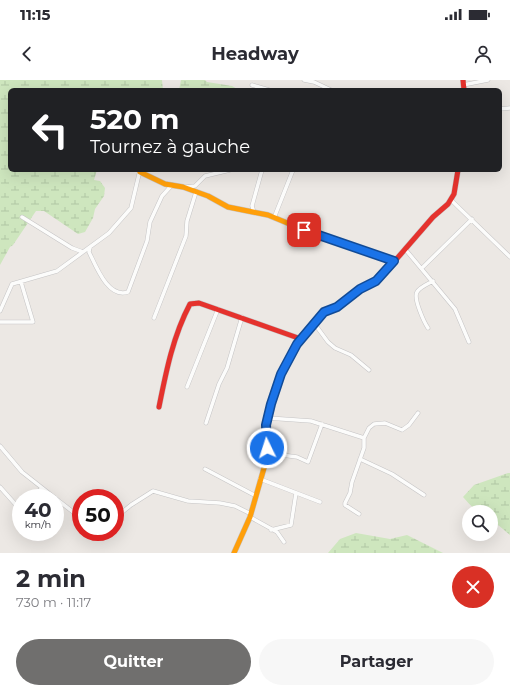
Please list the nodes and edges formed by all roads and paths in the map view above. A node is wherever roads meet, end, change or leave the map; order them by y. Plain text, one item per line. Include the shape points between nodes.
1 (304, 80) edge
2 (488, 80) edge
3 (315, 81) edge
4 (463, 85) edge
5 (252, 86) dead end
6 (260, 88) edge
7 (327, 88) edge
8 (140, 172) edge
9 (142, 172) edge
10 (222, 172) edge
11 (261, 172) edge
12 (292, 172) edge
13 (458, 172) edge
14 (173, 185) junction
15 (183, 187) junction
16 (196, 192) junction
17 (451, 200) junction
18 (254, 212) junction
19 (22, 217) dead end
20 (274, 218) junction
21 (472, 219) junction
22 (91, 246) junction
23 (405, 249) junction
24 (83, 252) junction
25 (510, 257) edge
26 (394, 261) junction
27 (422, 268) junction
28 (433, 281) junction
29 (21, 282) junction
30 (218, 309) junction
31 (0, 311) edge
32 (242, 317) junction
33 (154, 318) dead end
34 (0, 322) edge
35 (313, 323) junction
36 (428, 328) dead end
37 (301, 339) junction
38 (469, 342) dead end
39 (369, 370) dead end
40 (187, 387) dead end
41 (159, 407) dead end
42 (418, 413) dead end
43 (268, 418) junction
44 (206, 423) dead end
45 (322, 424) junction
46 (364, 438) junction
47 (0, 446) edge
48 (267, 448) junction
49 (360, 459) junction
50 (205, 469) dead end
51 (260, 479) junction
52 (0, 486) edge
53 (42, 488) edge
54 (296, 493) junction
55 (424, 494) dead end
56 (256, 496) junction
57 (12, 501) edge
58 (320, 502) dead end
59 (64, 505) edge
60 (72, 511) edge
61 (124, 511) edge
62 (359, 514) dead end
63 (250, 516) junction
64 (271, 530) junction
65 (284, 542) dead end
66 (234, 553) edge

1 - 3 street
2 - 4 street
3 - 7 street
5 - 6 street
8 - 22 street via 130,209 109,233
9 - 14 street via 157,181
10 - 15 street via 205,176 195,186
11 - 18 street via 252,206
12 - 20 street
13 - 17 street
14 - 15 street
14 - 22 street via 162,196 150,222 147,241 128,292 116,292 110,288 89,252
15 - 16 street
16 - 18 street via 228,207
16 - 33 street via 187,222 186,236
17 - 21 street
17 - 23 street
18 - 20 street
19 - 24 street via 72,248
20 - 26 street
21 - 25 street
21 - 27 street
22 - 24 street
23 - 26 street
23 - 27 street
24 - 29 street via 57,271
26 - 35 street via 376,281 360,289 337,307 328,309
27 - 28 street
28 - 36 street via 417,291 416,296 422,319
28 - 38 street via 458,313
29 - 31 street via 12,284
29 - 34 street via 33,322
30 - 32 street
30 - 40 street
30 - 41 street via 200,303 192,302 188,305 166,372
32 - 37 street via 289,332
32 - 44 street via 231,358
35 - 37 street
35 - 39 street via 335,348 351,355
37 - 43 street via 281,374
42 - 46 street via 404,429 379,423 369,428
43 - 45 street via 307,420
43 - 48 street
45 - 46 street
45 - 48 street via 308,462
46 - 49 street
47 - 53 street via 22,472
48 - 51 street via 268,454
49 - 55 street via 392,474
49 - 62 street via 345,504
50 - 56 street
51 - 54 street
51 - 56 street
52 - 57 street
54 - 58 street
54 - 64 street via 291,524
56 - 63 street
59 - 60 street
61 - 63 street via 153,491 188,501 236,506
63 - 64 street
63 - 66 street
64 - 65 street via 277,532

